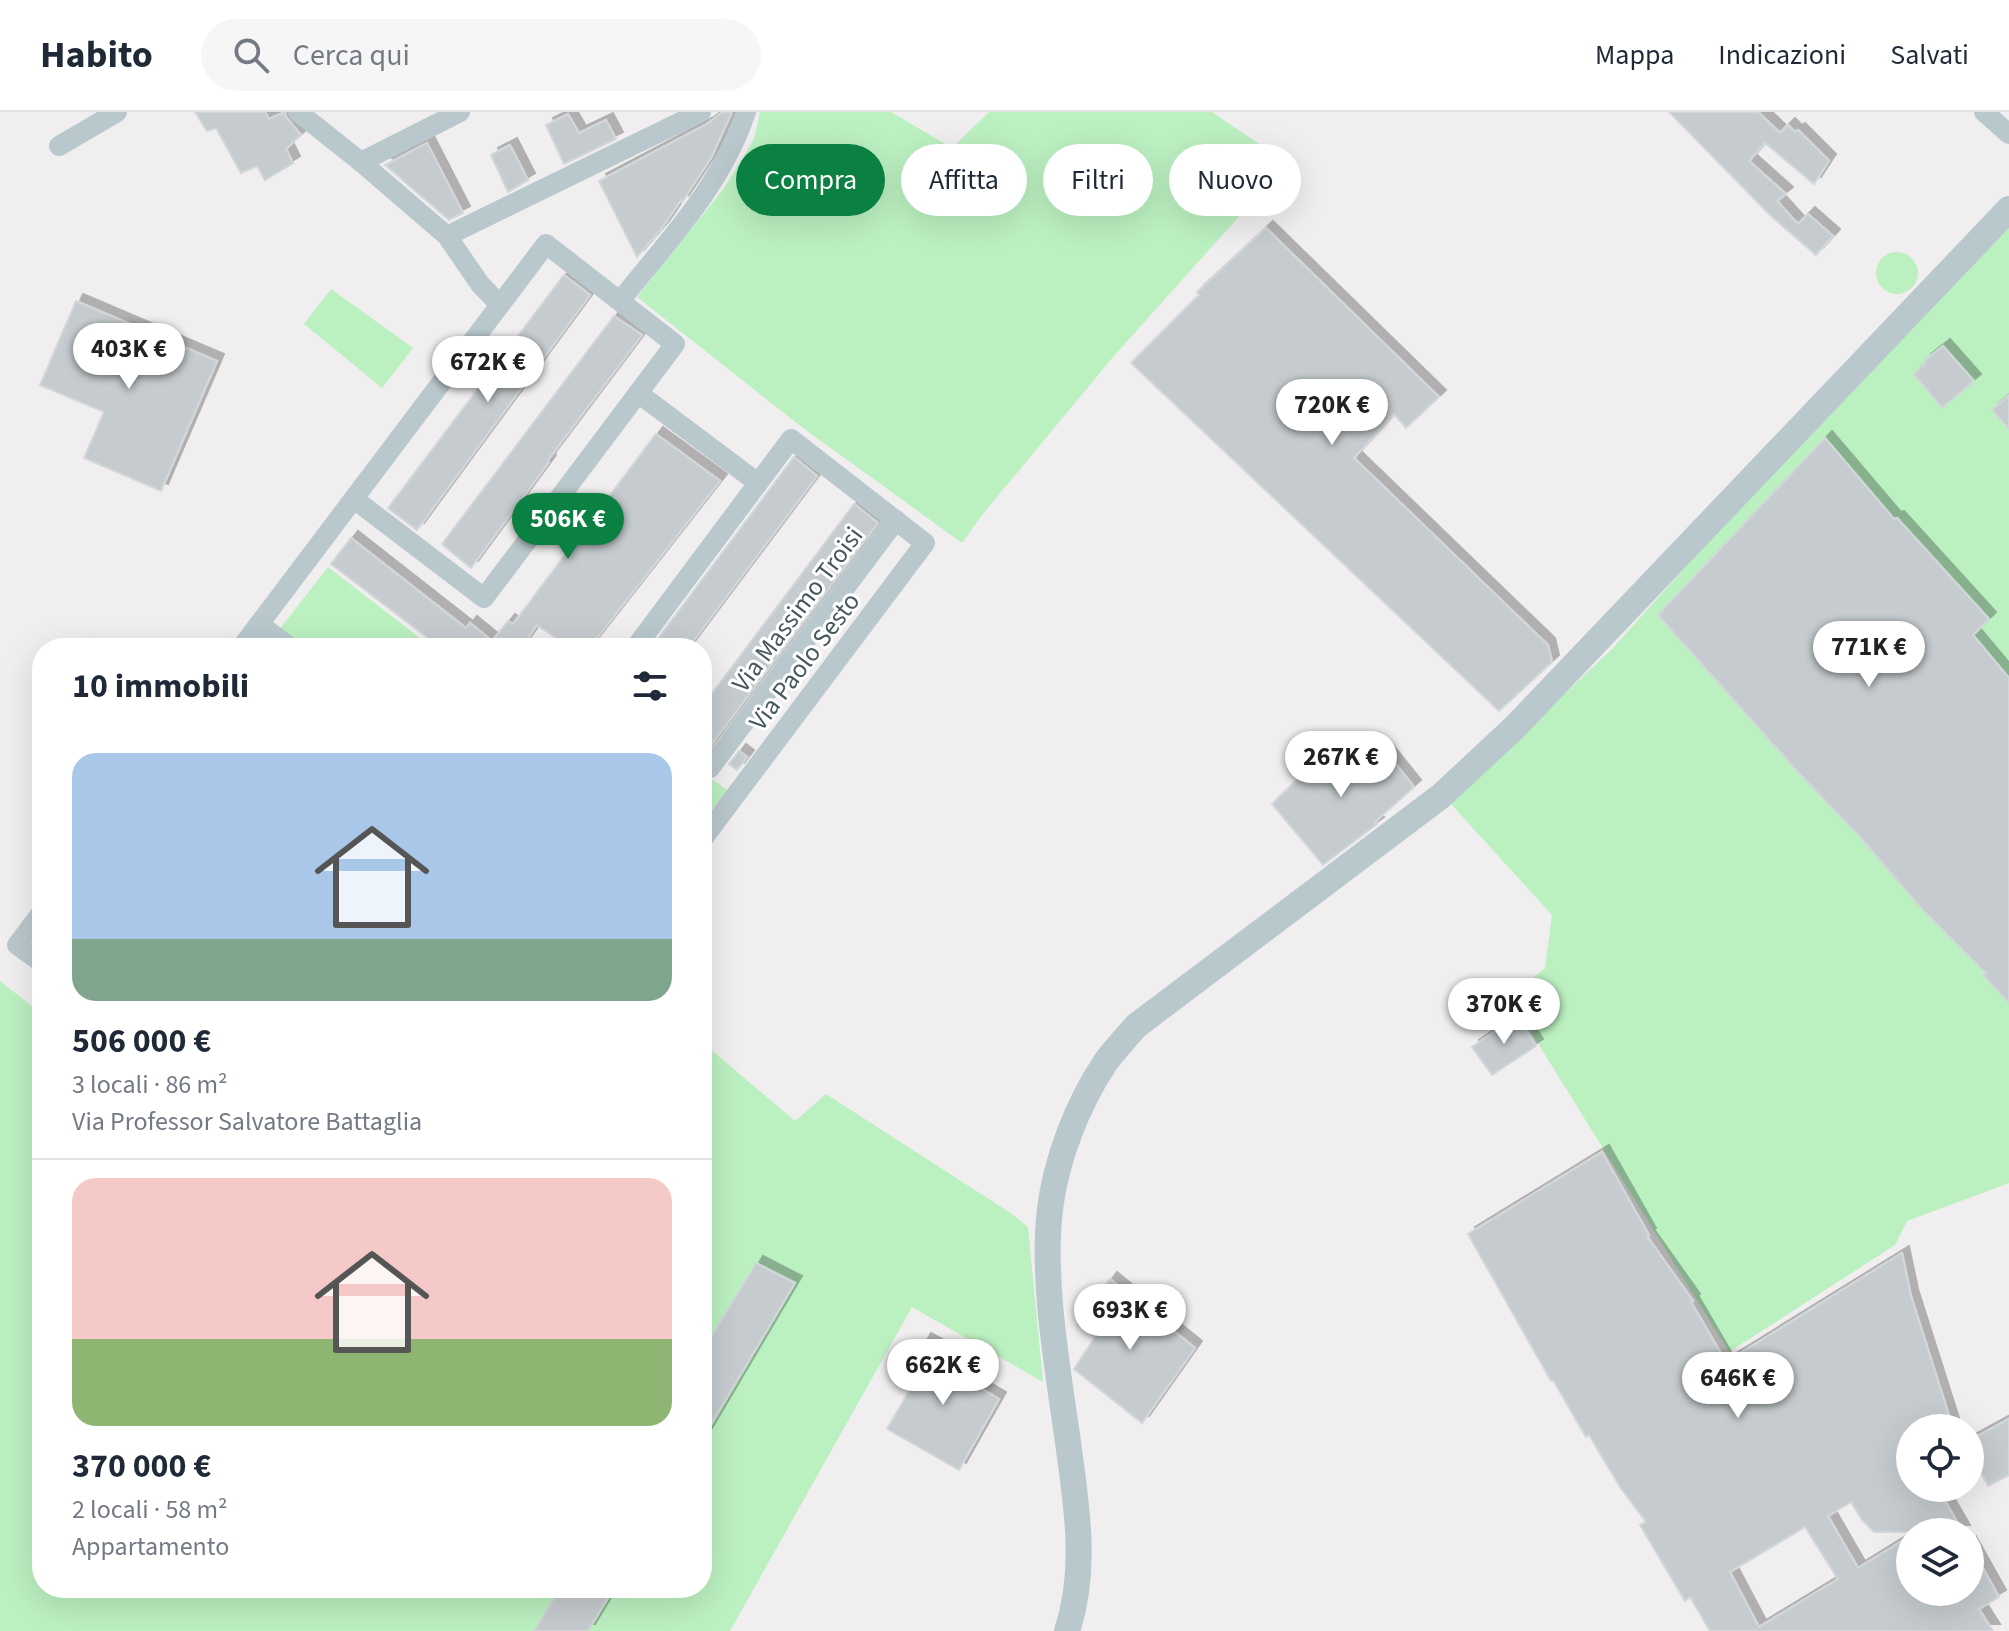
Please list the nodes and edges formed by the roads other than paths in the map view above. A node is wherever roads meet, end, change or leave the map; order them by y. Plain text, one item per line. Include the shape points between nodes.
1 (117, 112) edge
2 (298, 112) edge
3 (460, 112) edge
4 (701, 112) edge
5 (746, 112) edge
6 (1984, 112) edge
7 (2009, 134) edge
8 (59, 146) dead end
9 (361, 162) junction
10 (2009, 209) edge
11 (447, 236) junction
12 (620, 301) junction
13 (500, 305) junction
14 (638, 393) junction
15 (758, 483) junction
16 (354, 499) junction
17 (896, 520) junction
18 (259, 624) junction
19 (248, 638) edge
20 (278, 638) edge
21 (642, 638) edge
22 (712, 756) edge
23 (712, 769) edge
24 (740, 790) junction
25 (712, 827) edge
26 (32, 925) edge
27 (32, 956) edge
28 (1067, 1631) edge

1 - 8 street
2 - 9 street
3 - 9 street
4 - 11 street
5 - 12 street via 715,180
6 - 7 street
9 - 11 street
10 - 28 street via 1515,727 1441,796 1136,1026 1105,1062 1058,1165 1050,1211 1049,1282 1079,1550
11 - 13 street
12 - 13 street via 546,244
12 - 14 street via 675,344
13 - 16 street
14 - 15 street
14 - 16 street via 484,598
15 - 17 street via 791,439
15 - 21 street
16 - 18 street
17 - 22 street, Via Massimo Troisi
17 - 24 street, Via Paolo Sesto via 925,543
18 - 19 street
18 - 20 street
23 - 24 street
24 - 25 street, Via Paolo Sesto
26 - 27 street via 17,945

